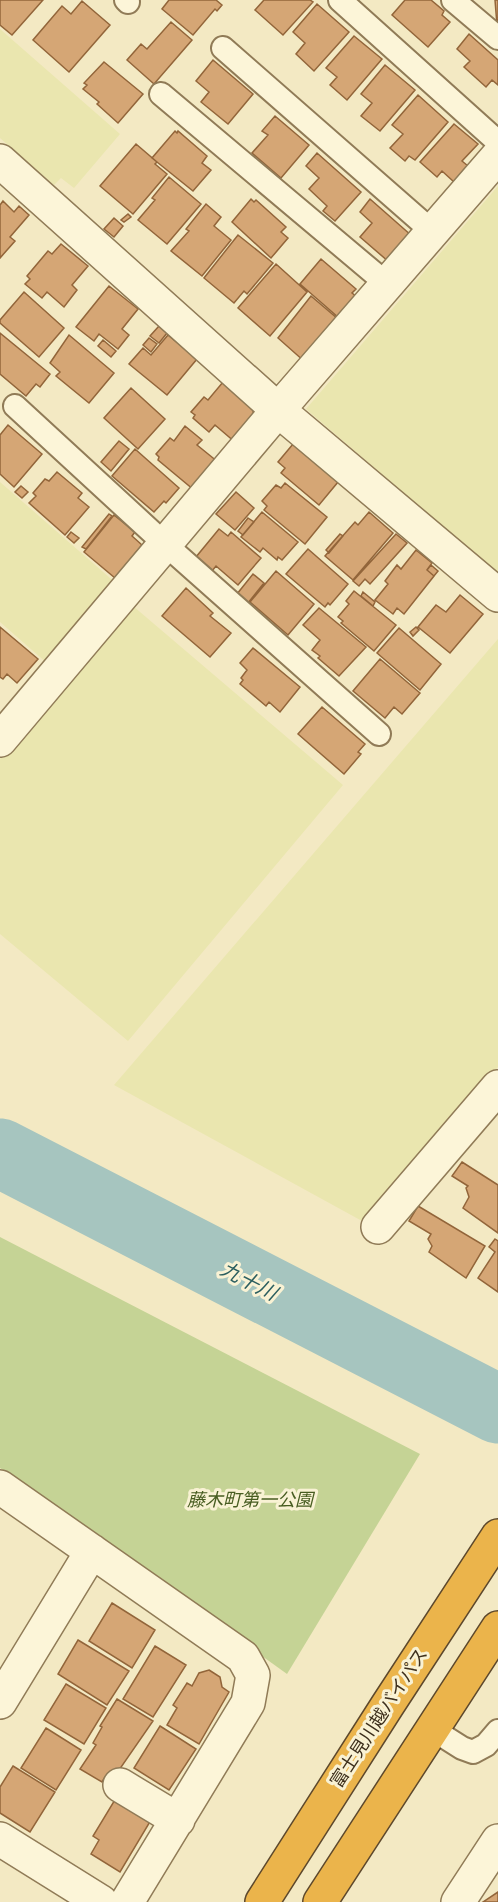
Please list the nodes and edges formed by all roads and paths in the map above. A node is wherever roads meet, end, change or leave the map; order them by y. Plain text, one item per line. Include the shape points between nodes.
1 (340, 0) edge
2 (453, 0) edge
3 (498, 38) edge
4 (223, 48) dead end
5 (161, 94) dead end
6 (498, 142) edge
7 (498, 156) edge
8 (0, 161) edge
9 (433, 232) junction
10 (387, 284) junction
11 (15, 406) dead end
12 (278, 410) junction
13 (166, 545) junction
14 (498, 595) edge
15 (379, 734) dead end
16 (0, 740) edge
17 (498, 1087) edge
18 (378, 1227) dead end
19 (0, 1487) edge
20 (498, 1536) edge
21 (92, 1551) junction
22 (498, 1628) edge
23 (0, 1702) edge
24 (432, 1729) junction
25 (498, 1731) edge
26 (120, 1785) dead end
27 (178, 1820) junction
28 (0, 1839) edge
29 (498, 1840) edge
30 (101, 1902) edge
31 (127, 1902) edge
32 (262, 1902) edge
33 (320, 1902) edge
34 (458, 1902) edge

1 - 6 lane
2 - 3 lane
4 - 9 lane
5 - 10 lane
7 - 9 street
8 - 12 street
9 - 10 street
10 - 12 street
11 - 13 lane
12 - 13 street
12 - 14 street
13 - 15 lane
13 - 16 street
17 - 18 street
19 - 21 street
20 - 32 highway, 富士見川越バイパス
21 - 23 street
21 - 27 street via 243,1657 253,1676 248,1703
22 - 24 highway
24 - 25 lane via 473,1752 486,1745
24 - 33 highway
26 - 27 street
27 - 31 street
28 - 30 street
29 - 34 street

